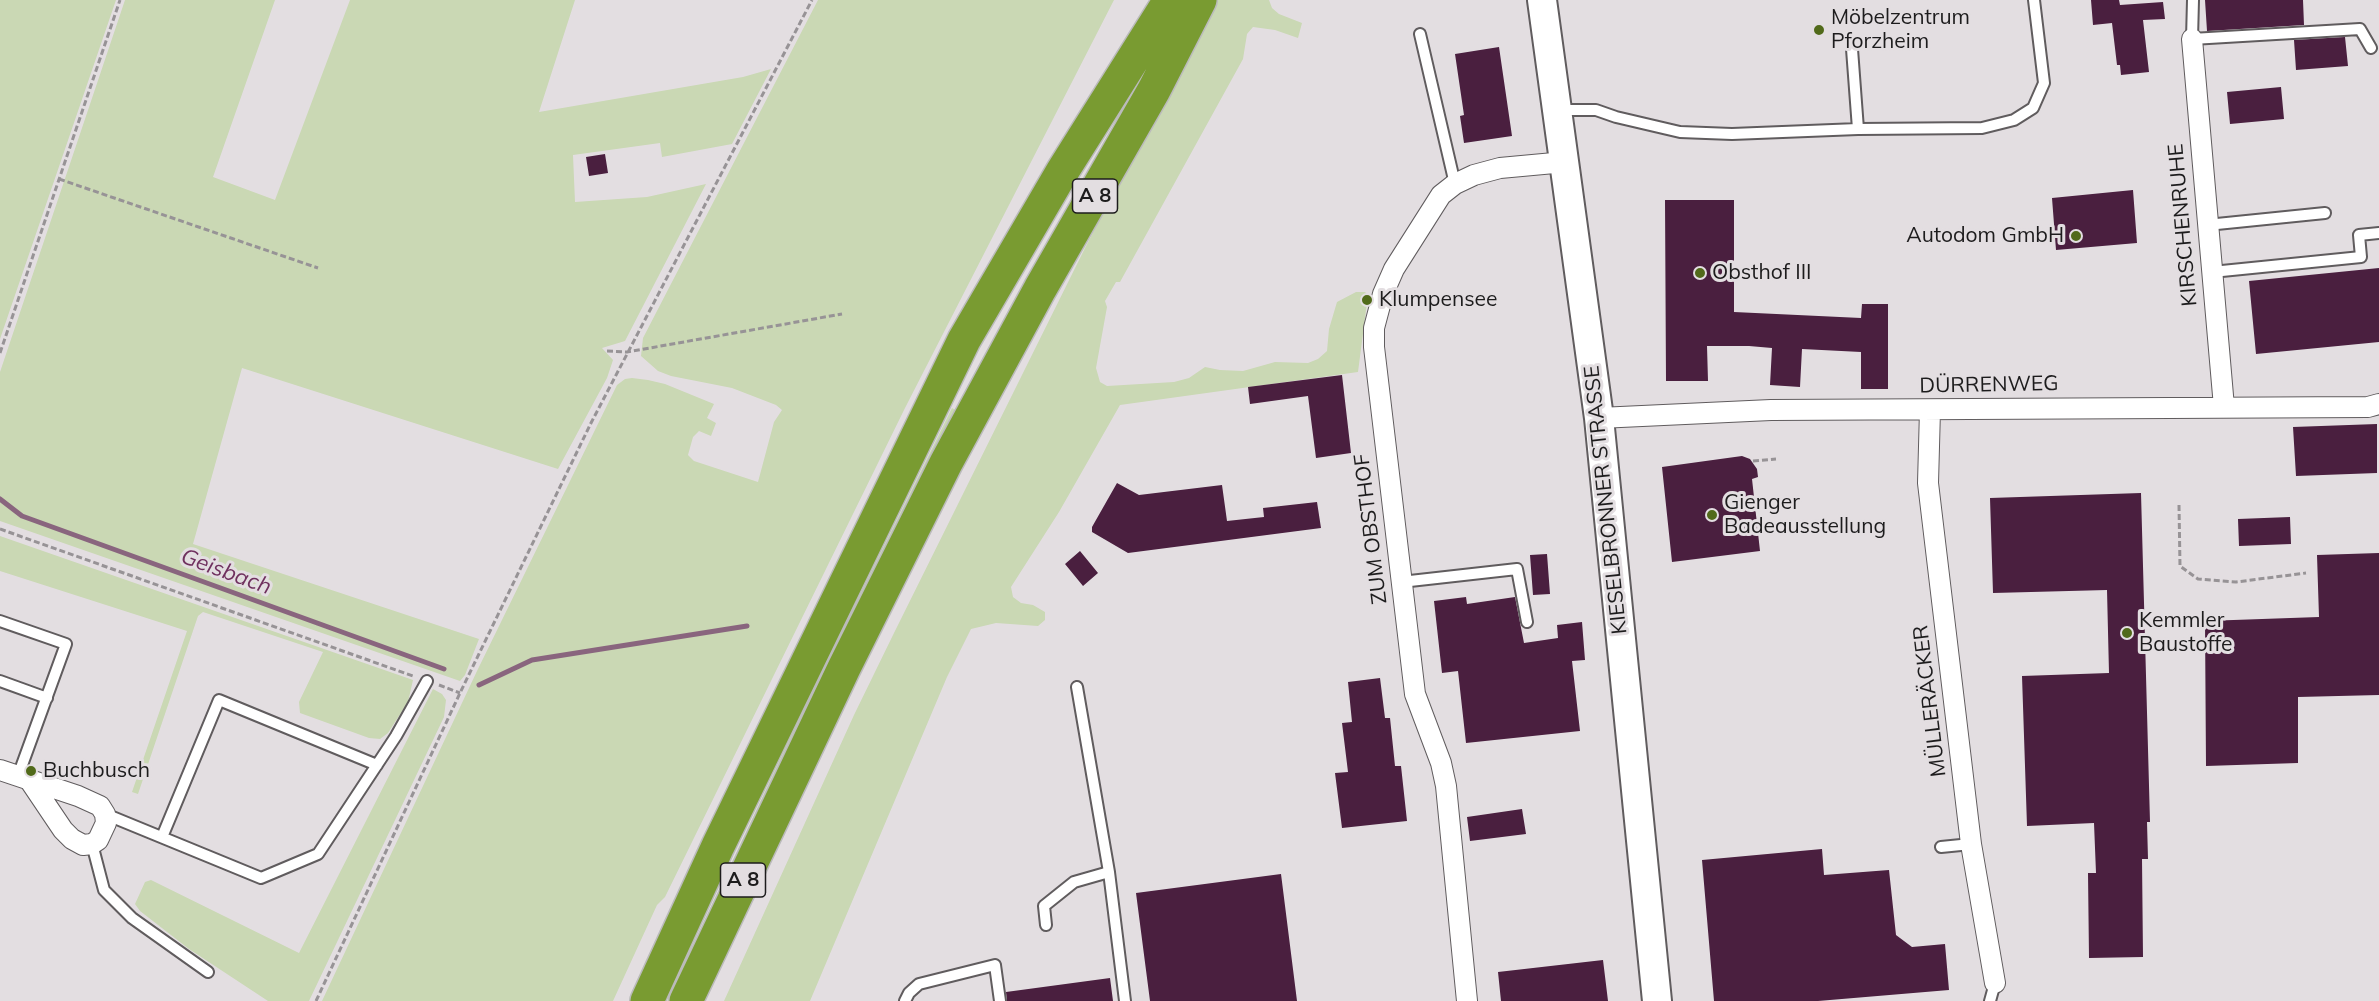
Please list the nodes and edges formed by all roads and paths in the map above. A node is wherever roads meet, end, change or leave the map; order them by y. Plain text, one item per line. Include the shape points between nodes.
1 (120, 0) edge
2 (812, 0) edge
3 (1170, 0) edge
4 (1200, 0) edge
5 (1542, 0) edge
6 (2034, 0) edge
7 (2193, 0) edge
8 (1420, 34) dead end
9 (2192, 39) junction
10 (2371, 48) dead end
11 (1852, 49) dead end
12 (1557, 110) junction
13 (1858, 129) junction
14 (1565, 162) junction
15 (59, 179) junction
16 (1455, 184) junction
17 (2325, 213) dead end
18 (2207, 225) junction
19 (2379, 232) edge
20 (318, 268) dead end
21 (2212, 272) junction
22 (842, 315) dead end
23 (607, 351) dead end
24 (627, 352) junction
25 (0, 353) edge
26 (2379, 405) edge
27 (2224, 407) junction
28 (1930, 411) junction
29 (1599, 418) junction
30 (1776, 459) dead end
31 (1753, 461) dead end
32 (2179, 504) dead end
33 (0, 529) edge
34 (2306, 573) dead end
35 (1401, 582) junction
36 (0, 621) edge
37 (1527, 622) dead end
38 (0, 681) edge
39 (427, 681) junction
40 (1077, 687) dead end
41 (460, 693) junction
42 (46, 698) junction
43 (377, 765) junction
44 (16, 776) edge
45 (105, 814) junction
46 (162, 837) junction
47 (92, 844) junction
48 (1971, 844) junction
49 (1941, 848) dead end
50 (1109, 872) junction
51 (1046, 925) dead end
52 (208, 972) dead end
53 (1993, 992) edge
54 (316, 1001) edge
55 (646, 1001) edge
56 (686, 1001) edge
57 (905, 1001) edge
58 (1000, 1001) edge
59 (1125, 1001) edge
60 (1467, 1001) edge
61 (1657, 1001) edge

1 - 15 path
2 - 24 path
3 - 55 highway, A 8 via 1062,172 964,340
4 - 56 highway, A 8 via 946,463
5 - 12 street, KIESELBRONNER STRASSE
6 - 13 lane via 2044,83 2033,108 2014,120 1982,128
7 - 9 lane
8 - 16 lane
9 - 10 lane via 2360,29
9 - 18 street, KIRSCHENRUHE
11 - 13 lane
12 - 13 lane via 1596,110 1680,132
12 - 14 street, KIESELBRONNER STRASSE
14 - 16 street, ZUM OBSTHOF via 1500,168
14 - 29 street, KIESELBRONNER STRASSE
15 - 20 path
15 - 25 path
16 - 35 street, ZUM OBSTHOF via 1431,207 1394,269 1374,328
17 - 18 lane
18 - 21 street, KIRSCHENRUHE
19 - 21 lane via 2359,235 2361,257
21 - 27 street, KIRSCHENRUHE
22 - 24 path
23 - 24 path
24 - 41 path
26 - 27 street, DÜRRENWEG
27 - 28 street, DÜRRENWEG
28 - 29 street, DÜRRENWEG via 1771,410
28 - 48 street, MÜLLERÄCKER via 1928,483
29 - 61 street, KIESELBRONNER STRASSE
30 - 31 path
32 - 34 path via 2180,566 2198,579 2236,582
33 - 39 path
35 - 37 lane via 1517,569
35 - 60 street, ZUM OBSTHOF via 1415,694 1446,786
36 - 42 lane via 66,644
38 - 42 lane
39 - 41 path
39 - 43 lane
40 - 50 lane
41 - 54 path
42 - 44 lane
43 - 46 lane via 318,854 261,878
43 - 46 lane via 219,700
44 - 45 street via 78,796 100,806
44 - 47 street via 72,839 83,845
45 - 46 lane
45 - 47 street via 104,832
47 - 52 lane via 104,890 132,918
48 - 49 lane
48 - 53 street, MÜLLERÄCKER
50 - 51 lane via 1074,882 1044,906
50 - 59 lane
57 - 58 lane via 919,984 994,965

